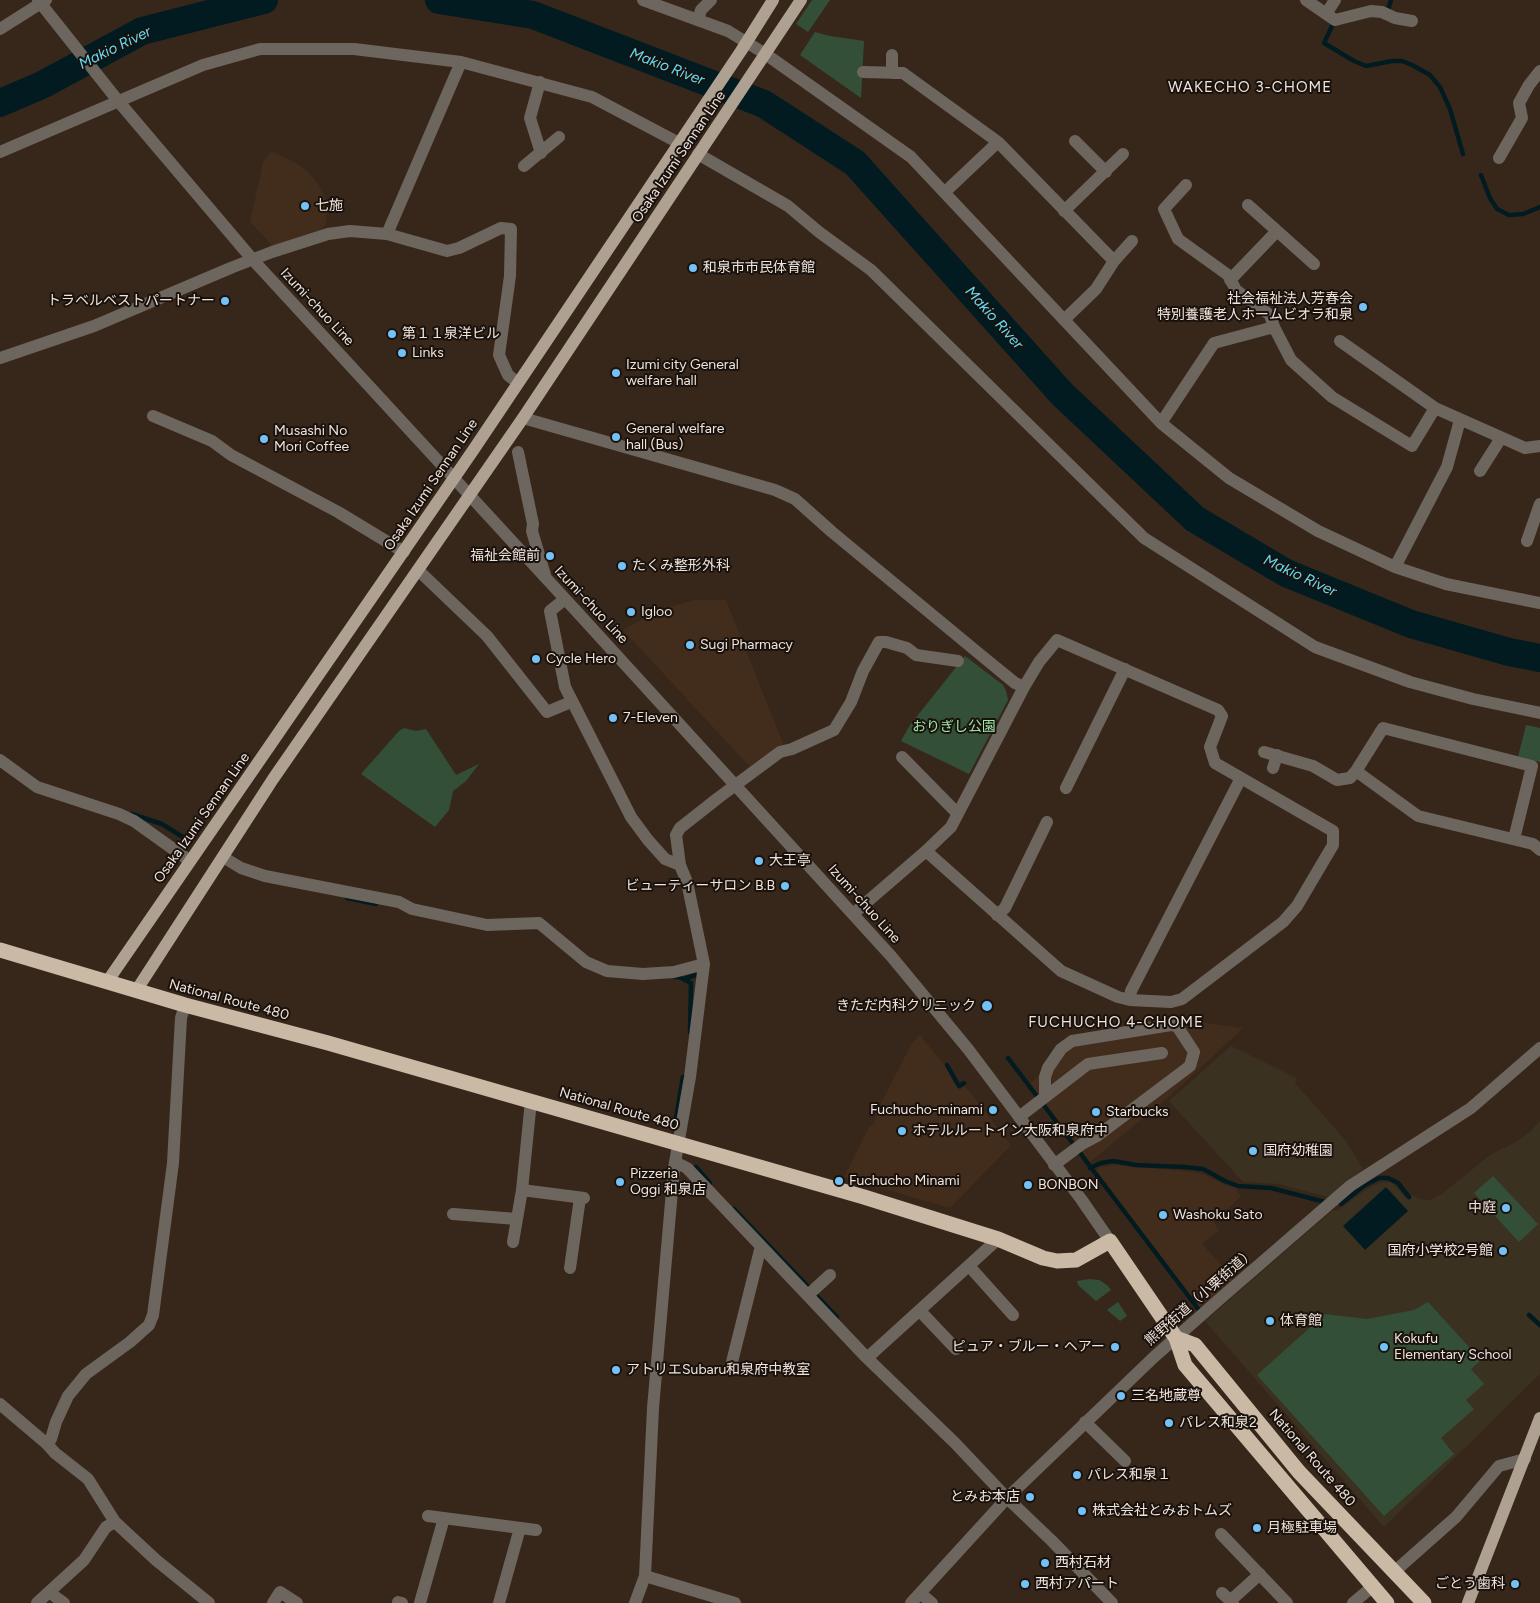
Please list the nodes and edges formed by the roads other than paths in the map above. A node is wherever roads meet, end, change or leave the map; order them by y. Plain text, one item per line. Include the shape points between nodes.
1 (643, 0) edge
2 (711, 0) edge
3 (773, 0) edge
4 (801, 0) edge
5 (1306, 0) edge
6 (1335, 0) edge
7 (43, 4) edge
8 (1326, 14) junction
9 (698, 20) junction
10 (1412, 21) dead end
11 (0, 29) edge
12 (744, 46) junction
13 (892, 56) dead end
14 (762, 57) junction
15 (461, 62) junction
16 (1540, 71) edge
17 (863, 72) dead end
18 (892, 73) junction
19 (540, 82) junction
20 (117, 100) junction
21 (560, 137) dead end
22 (680, 140) junction
23 (1074, 140) dead end
24 (998, 142) junction
25 (0, 152) edge
26 (541, 152) junction
27 (700, 152) junction
28 (1123, 154) dead end
29 (1499, 158) dead end
30 (524, 166) dead end
31 (1106, 172) junction
32 (1186, 185) dead end
33 (946, 192) junction
34 (1248, 205) dead end
35 (1064, 211) junction
36 (1277, 231) junction
37 (387, 234) junction
38 (1132, 241) dead end
39 (253, 260) junction
40 (1114, 261) junction
41 (1314, 264) dead end
42 (1230, 280) junction
43 (1064, 320) junction
44 (1274, 327) junction
45 (1340, 341) dead end
46 (0, 358) edge
47 (518, 383) junction
48 (1435, 408) junction
49 (153, 416) dead end
50 (524, 418) junction
51 (1460, 420) junction
52 (1161, 423) junction
53 (1501, 438) junction
54 (1540, 446) edge
55 (518, 452) dead end
56 (1480, 472) dead end
57 (454, 478) junction
58 (471, 496) junction
59 (1540, 504) edge
60 (1527, 541) dead end
61 (404, 552) junction
62 (1395, 567) junction
63 (418, 570) junction
64 (546, 577) junction
65 (565, 599) junction
66 (1540, 603) edge
67 (958, 661) dead end
68 (1125, 669) junction
69 (1024, 687) junction
70 (571, 702) junction
71 (1540, 713) edge
72 (1264, 752) dead end
73 (1277, 755) junction
74 (902, 757) dead end
75 (0, 760) edge
76 (1273, 768) dead end
77 (1356, 771) junction
78 (1073, 774) junction
79 (1241, 778) junction
80 (1085, 779) dead end
81 (735, 785) junction
82 (1066, 788) dead end
83 (958, 814) junction
84 (1047, 822) dead end
85 (1514, 839) junction
86 (1035, 846) junction
87 (1540, 850) edge
88 (926, 851) junction
89 (1047, 852) dead end
90 (223, 857) junction
91 (190, 861) junction
92 (680, 865) junction
93 (853, 914) junction
94 (997, 915) junction
95 (0, 950) edge
96 (704, 964) junction
97 (107, 982) junction
98 (136, 991) junction
99 (1130, 1000) junction
100 (185, 1006) junction
101 (1540, 1048) edge
102 (1162, 1053) dead end
103 (1042, 1100) junction
104 (532, 1101) junction
105 (1019, 1117) junction
106 (678, 1143) junction
107 (675, 1162) junction
108 (1054, 1165) junction
109 (522, 1190) junction
110 (453, 1214) dead end
111 (517, 1218) junction
112 (998, 1239) junction
113 (1110, 1241) junction
114 (513, 1242) dead end
115 (761, 1246) junction
116 (969, 1266) junction
117 (570, 1268) dead end
118 (830, 1275) dead end
119 (810, 1292) junction
120 (920, 1311) junction
121 (1014, 1315) dead end
122 (1176, 1338) junction
123 (956, 1349) dead end
124 (867, 1358) junction
125 (730, 1370) dead end
126 (0, 1404) edge
127 (1539, 1421) edge
128 (1085, 1422) junction
129 (47, 1444) junction
130 (1525, 1459) junction
131 (1125, 1461) dead end
132 (1007, 1498) junction
133 (428, 1516) dead end
134 (444, 1518) junction
135 (115, 1522) junction
136 (520, 1528) junction
137 (536, 1530) dead end
138 (1221, 1534) dead end
139 (1394, 1572) junction
140 (1260, 1574) junction
141 (645, 1576) junction
142 (1372, 1587) junction
143 (49, 1592) junction
144 (920, 1593) junction
145 (1228, 1599) edge
146 (37, 1603) edge
147 (64, 1603) edge
148 (209, 1603) edge
149 (273, 1603) edge
150 (297, 1603) edge
151 (398, 1603) edge
152 (402, 1603) edge
153 (420, 1603) edge
154 (499, 1603) edge
155 (635, 1603) edge
156 (735, 1603) edge
157 (910, 1603) edge
158 (932, 1603) edge
159 (1112, 1603) edge
160 (1287, 1603) edge
161 (1353, 1603) edge
162 (1387, 1603) edge
163 (1424, 1603) edge
164 (1468, 1603) edge

1 - 9 street
2 - 9 street via 701,10
3 - 12 main road, Osaka Izumi Sennan Line
4 - 14 main road, Osaka Izumi Sennan Line
5 - 8 street
6 - 8 street
7 - 11 street
7 - 20 street, Izumi-chuo Line
8 - 10 street via 1336,20 1382,12
9 - 12 street via 728,31
12 - 14 street
12 - 22 main road, Osaka Izumi Sennan Line
13 - 18 street
14 - 27 main road, Osaka Izumi Sennan Line
14 - 33 street via 911,157
15 - 19 street
15 - 20 street via 354,49 260,49 203,64
15 - 37 street
16 - 29 street via 1519,103 1522,118
17 - 18 street
18 - 24 street via 903,73
19 - 22 street via 592,97
19 - 26 street via 530,118
20 - 25 street
20 - 39 street, Izumi-chuo Line
21 - 26 street
22 - 47 main road, Osaka Izumi Sennan Line
23 - 31 street
24 - 33 street
24 - 35 street
26 - 30 street
27 - 50 main road, Osaka Izumi Sennan Line
27 - 71 street via 788,206 870,270 1144,538 1316,647 1410,682
28 - 31 street
31 - 35 street
32 - 42 street via 1164,209 1178,239 1228,275
33 - 43 street
34 - 36 street
35 - 40 street
36 - 41 street
36 - 42 street
37 - 39 street via 350,231 328,234
37 - 47 street via 446,251 501,228 511,229 510,276 499,355 508,375
38 - 40 street
39 - 46 street via 94,326
39 - 57 street, Izumi-chuo Line
40 - 43 street via 1096,289
42 - 44 street via 1236,290 1270,316
43 - 52 street
44 - 48 street via 1291,360 1332,397 1412,446
44 - 52 street via 1214,342
45 - 48 street
47 - 57 main road, Osaka Izumi Sennan Line
48 - 51 street
49 - 61 street via 212,441 231,455 338,512
50 - 58 main road, Osaka Izumi Sennan Line
50 - 69 street via 775,490 795,499 982,656
51 - 53 street
51 - 62 street via 1447,467
52 - 62 street via 1229,478 1318,530
53 - 54 street via 1525,448
53 - 56 street
55 - 64 street via 532,531
57 - 58 street, Izumi-chuo Line
57 - 61 main road, Osaka Izumi Sennan Line
58 - 63 main road, Osaka Izumi Sennan Line
58 - 64 street, Izumi-chuo Line
59 - 60 street
61 - 91 main road, Osaka Izumi Sennan Line
62 - 66 street via 1446,584
63 - 70 street via 487,636 547,712
63 - 90 main road, Osaka Izumi Sennan Line
64 - 65 street, Izumi-chuo Line
65 - 70 street via 550,611
65 - 81 street, Izumi-chuo Line
67 - 81 street via 916,655 907,648 879,642 834,730 780,752
68 - 69 street via 1058,640
68 - 78 street
68 - 79 street via 1218,710 1222,716 1210,747 1215,763
69 - 83 street
70 - 92 street via 631,817 665,859
72 - 73 street
73 - 76 street
73 - 77 street via 1313,766 1337,780 1350,778
74 - 83 street
75 - 91 street via 37,787 134,821
77 - 85 street via 1418,816
77 - 85 street via 1383,728 1532,766
78 - 80 street
78 - 82 street
79 - 99 street via 1131,990
79 - 99 street via 1333,831 1334,845 1297,906 1283,922 1182,999 1170,1002
81 - 92 street via 680,828 676,835
81 - 93 street, Izumi-chuo Line
83 - 88 street via 951,826
84 - 86 street
85 - 87 street via 1533,844
86 - 89 street
86 - 94 street via 1005,908
88 - 93 street
88 - 94 street
90 - 96 street via 241,868 265,876 399,902 412,909 487,925 539,924 586,962 606,971 674,972
90 - 98 main road, Osaka Izumi Sennan Line
91 - 97 main road, Osaka Izumi Sennan Line
92 - 96 street via 687,882
93 - 105 street, Izumi-chuo Line via 968,1049
94 - 99 street via 1061,972
95 - 97 highway, National Route 480
96 - 106 street
97 - 98 highway, National Route 480
98 - 100 highway, National Route 480
100 - 104 highway, National Route 480
100 - 129 street via 181,1018 173,1163 153,1315 149,1325 130,1342 86,1374 68,1396
101 - 122 street, 熊野街道（小栗街道） via 1472,1108 1350,1186
102 - 103 street via 1088,1064
103 - 105 street
103 - 108 street via 1048,1068 1061,1049 1072,1042 1172,1025 1177,1026 1194,1052 1190,1066
104 - 106 highway, National Route 480
104 - 109 street
105 - 108 street, Izumi-chuo Line
106 - 107 street
106 - 112 highway, National Route 480
107 - 115 street via 687,1168
107 - 141 street via 653,1408
108 - 113 street, Izumi-chuo Line
109 - 111 street
109 - 117 street via 582,1198
110 - 111 street
111 - 114 street
112 - 113 highway, National Route 480 via 1057,1261 1076,1260
112 - 116 street
113 - 122 highway, National Route 480
115 - 119 street
115 - 125 street
116 - 120 street
116 - 121 street
118 - 119 street
119 - 124 street
120 - 123 street
120 - 124 street
122 - 128 street, 熊野街道（小栗街道）
122 - 139 highway, National Route 480 via 1195,1345 1299,1472
122 - 142 highway, National Route 480 via 1185,1365
124 - 132 street
126 - 129 street
127 - 130 main road
128 - 131 street
128 - 132 street, 熊野街道（小栗街道）
129 - 135 street via 88,1479
130 - 139 street via 1499,1466 1456,1517
130 - 164 main road
132 - 144 street, 熊野街道（小栗街道）
132 - 159 street
133 - 134 street
134 - 136 street
134 - 153 street
135 - 143 street via 106,1527 84,1560
135 - 148 street
136 - 137 street
136 - 154 street
138 - 140 street
139 - 163 highway, National Route 480
140 - 145 street
140 - 160 street
141 - 155 street
141 - 156 street
142 - 161 street
142 - 162 highway, National Route 480
143 - 146 street
143 - 147 street
144 - 157 street, 熊野街道（小栗街道）
144 - 158 street
149 - 150 street via 280,1592
151 - 152 street

